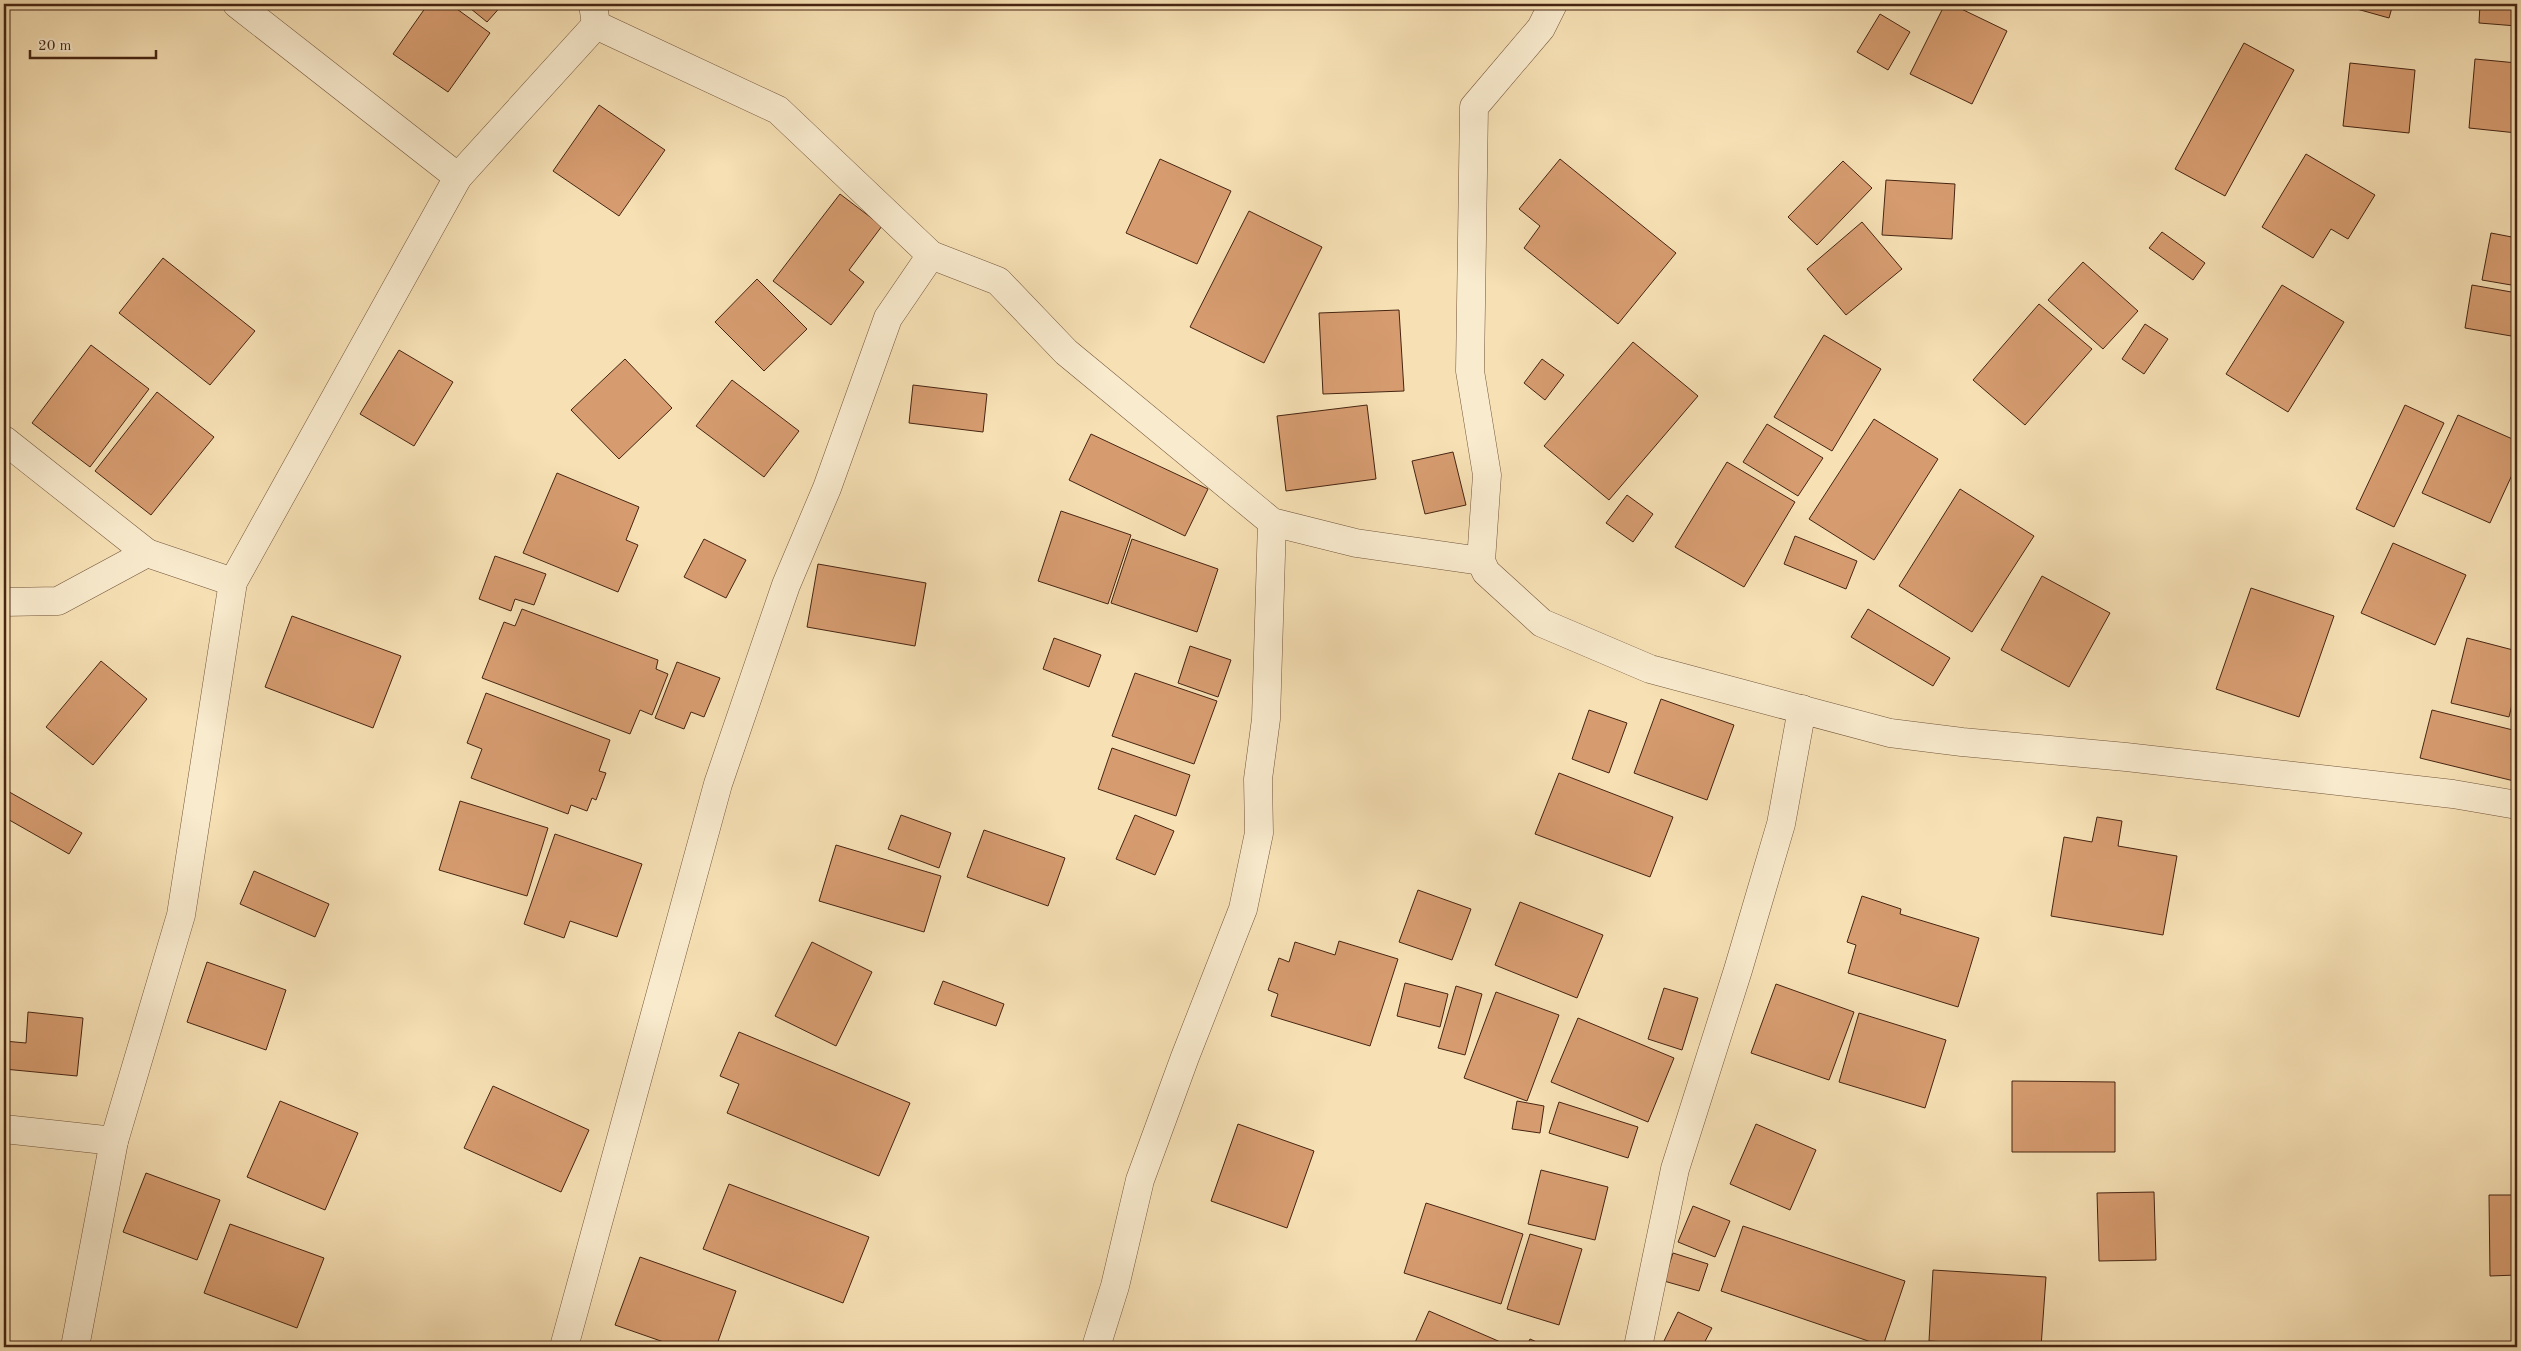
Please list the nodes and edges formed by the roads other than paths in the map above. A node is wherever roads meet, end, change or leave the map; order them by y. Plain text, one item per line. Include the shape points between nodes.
1 (237, 4) edge
2 (1553, 4) edge
3 (595, 14) edge
4 (458, 177) junction
5 (931, 255) junction
6 (4, 440) edge
7 (1272, 522) junction
8 (148, 553) junction
9 (1481, 561) junction
10 (233, 582) junction
11 (4, 602) edge
12 (1802, 709) junction
13 (2517, 805) edge
14 (4, 1128) edge
15 (114, 1141) junction
16 (74, 1347) edge
17 (564, 1347) edge
18 (1096, 1347) edge
19 (1638, 1347) edge

1 - 4 street
2 - 9 street via 1541,28 1474,108 1470,371 1487,475
3 - 4 street
3 - 5 street via 778,110
4 - 10 street
5 - 7 street via 998,281 1066,352
5 - 17 street via 888,318 827,488 786,585 721,775
6 - 8 street
7 - 9 street via 1356,543
7 - 18 street via 1266,719 1258,779 1259,833 1243,909 1140,1180 1115,1286
8 - 10 street
8 - 11 street via 58,601
9 - 12 street via 1486,572 1542,623 1650,669
10 - 15 street via 181,915
12 - 13 street via 1890,733 2196,764 2453,794
12 - 19 street via 1781,824 1675,1169
14 - 15 street
15 - 16 street

